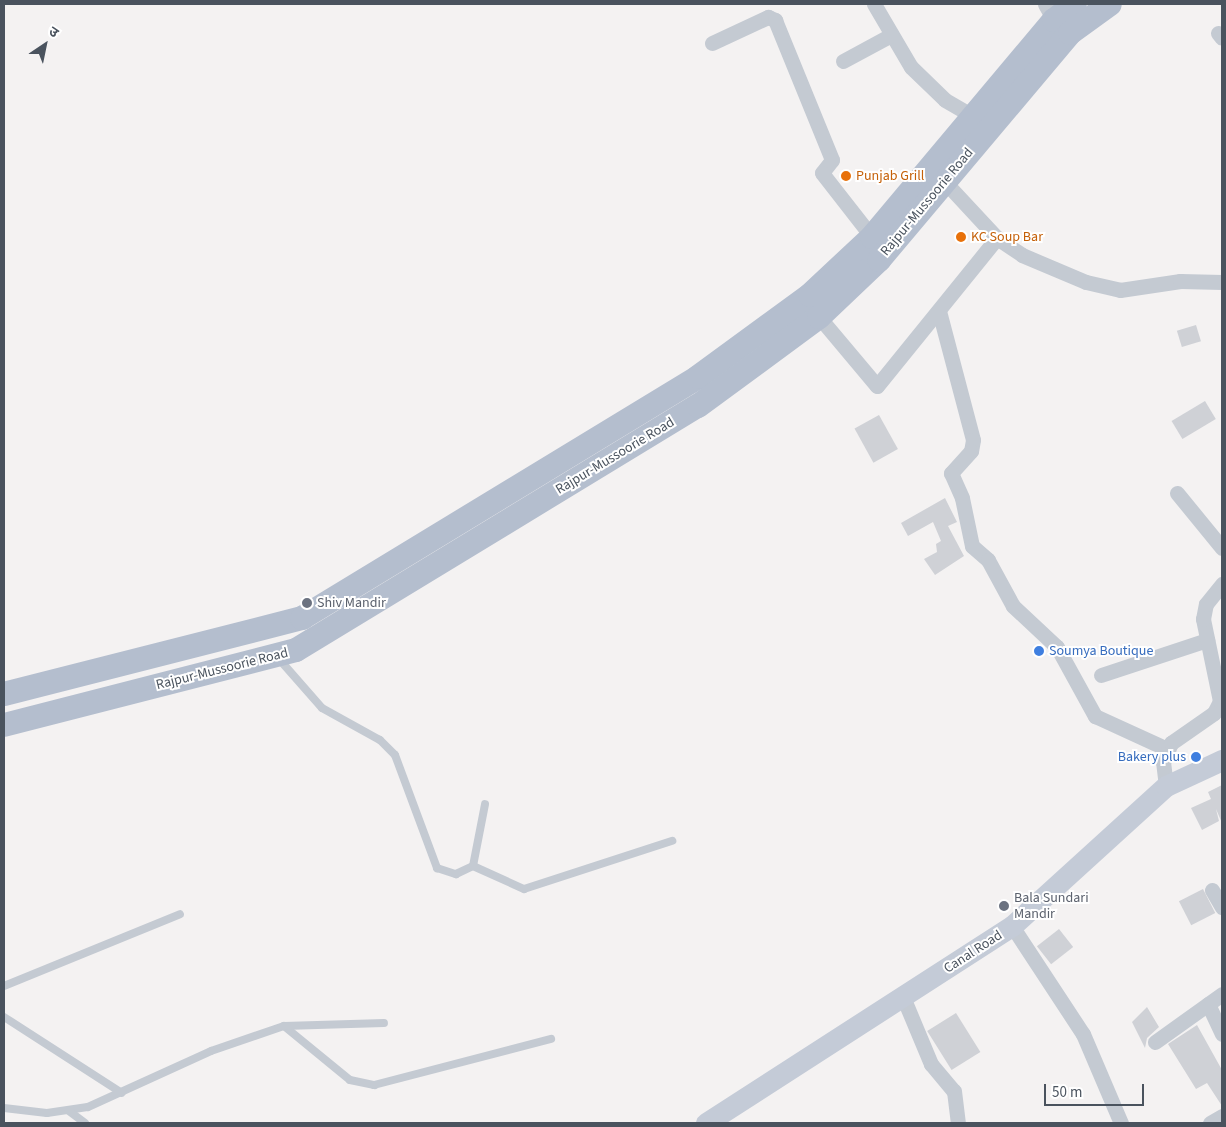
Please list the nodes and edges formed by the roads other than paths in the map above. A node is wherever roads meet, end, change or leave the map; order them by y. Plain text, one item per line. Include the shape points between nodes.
1 (874, 4) edge
2 (1075, 4) edge
3 (1110, 4) edge
4 (1050, 12) edge
5 (891, 35) junction
6 (712, 43) dead end
7 (843, 61) dead end
8 (973, 116) junction
9 (944, 181) junction
10 (894, 226) junction
11 (872, 237) junction
12 (997, 238) junction
13 (1222, 282) edge
14 (939, 311) junction
15 (819, 316) junction
16 (1177, 492) dead end
17 (1222, 548) edge
18 (1222, 584) edge
19 (1207, 640) junction
20 (277, 655) junction
21 (1219, 672) edge
22 (1101, 675) dead end
23 (4, 694) edge
24 (4, 725) edge
25 (1167, 749) junction
26 (1222, 760) edge
27 (1166, 786) junction
28 (485, 804) dead end
29 (672, 841) dead end
30 (473, 866) junction
31 (1212, 890) dead end
32 (1222, 908) edge
33 (180, 914) dead end
34 (1012, 926) junction
35 (4, 986) edge
36 (1222, 994) edge
37 (904, 997) junction
38 (1208, 1004) junction
39 (4, 1017) edge
40 (384, 1023) dead end
41 (284, 1026) junction
42 (1222, 1034) edge
43 (552, 1039) dead end
44 (1155, 1042) dead end
45 (122, 1093) junction
46 (4, 1108) edge
47 (69, 1111) junction
48 (1222, 1116) edge
49 (85, 1123) edge
50 (706, 1123) edge
51 (958, 1123) edge
52 (1121, 1123) edge
53 (1210, 1123) edge

1 - 5 street
2 - 4 main road, Rajpur-Mussoorie Road
3 - 9 main road, Rajpur-Mussoorie Road via 1070,34
4 - 8 main road, Rajpur-Mussoorie Road
5 - 7 street
5 - 8 street via 927,84
6 - 11 street via 768,17 775,20 832,160 822,173
8 - 10 main road, Rajpur-Mussoorie Road
9 - 10 main road, Rajpur-Mussoorie Road
9 - 12 street
10 - 11 main road, Rajpur-Mussoorie Road
10 - 15 main road, Rajpur-Mussoorie Road
11 - 23 main road, Rajpur-Mussoorie Road via 810,295 698,377 302,618
12 - 13 street via 1022,255 1086,282 1120,290 1180,281
12 - 14 street
14 - 15 street via 907,354 875,386
14 - 25 street via 973,440 971,451 951,473 972,546 986,558 1014,606 1057,647 1094,716
15 - 20 main road, Rajpur-Mussoorie Road via 698,406 296,650
16 - 17 street
18 - 19 street via 1203,611
19 - 21 street
19 - 22 street
20 - 24 main road, Rajpur-Mussoorie Road
20 - 30 lane via 322,708 380,740 395,755 437,868 456,874
21 - 25 street via 1221,694 1218,707
25 - 27 street
26 - 27 street, Canal Road
27 - 34 street, Canal Road
28 - 30 lane
29 - 30 lane via 524,889
31 - 32 street
33 - 35 lane
34 - 37 street, Canal Road
34 - 52 street via 1083,1034
36 - 38 street
37 - 50 street, Canal Road
37 - 51 street via 931,1064 954,1091
38 - 42 street
38 - 44 street
39 - 45 lane
40 - 41 lane
41 - 43 lane via 350,1080 374,1085
41 - 45 lane via 195,1057
45 - 47 lane
46 - 47 lane via 36,1113
47 - 49 lane
48 - 53 street

